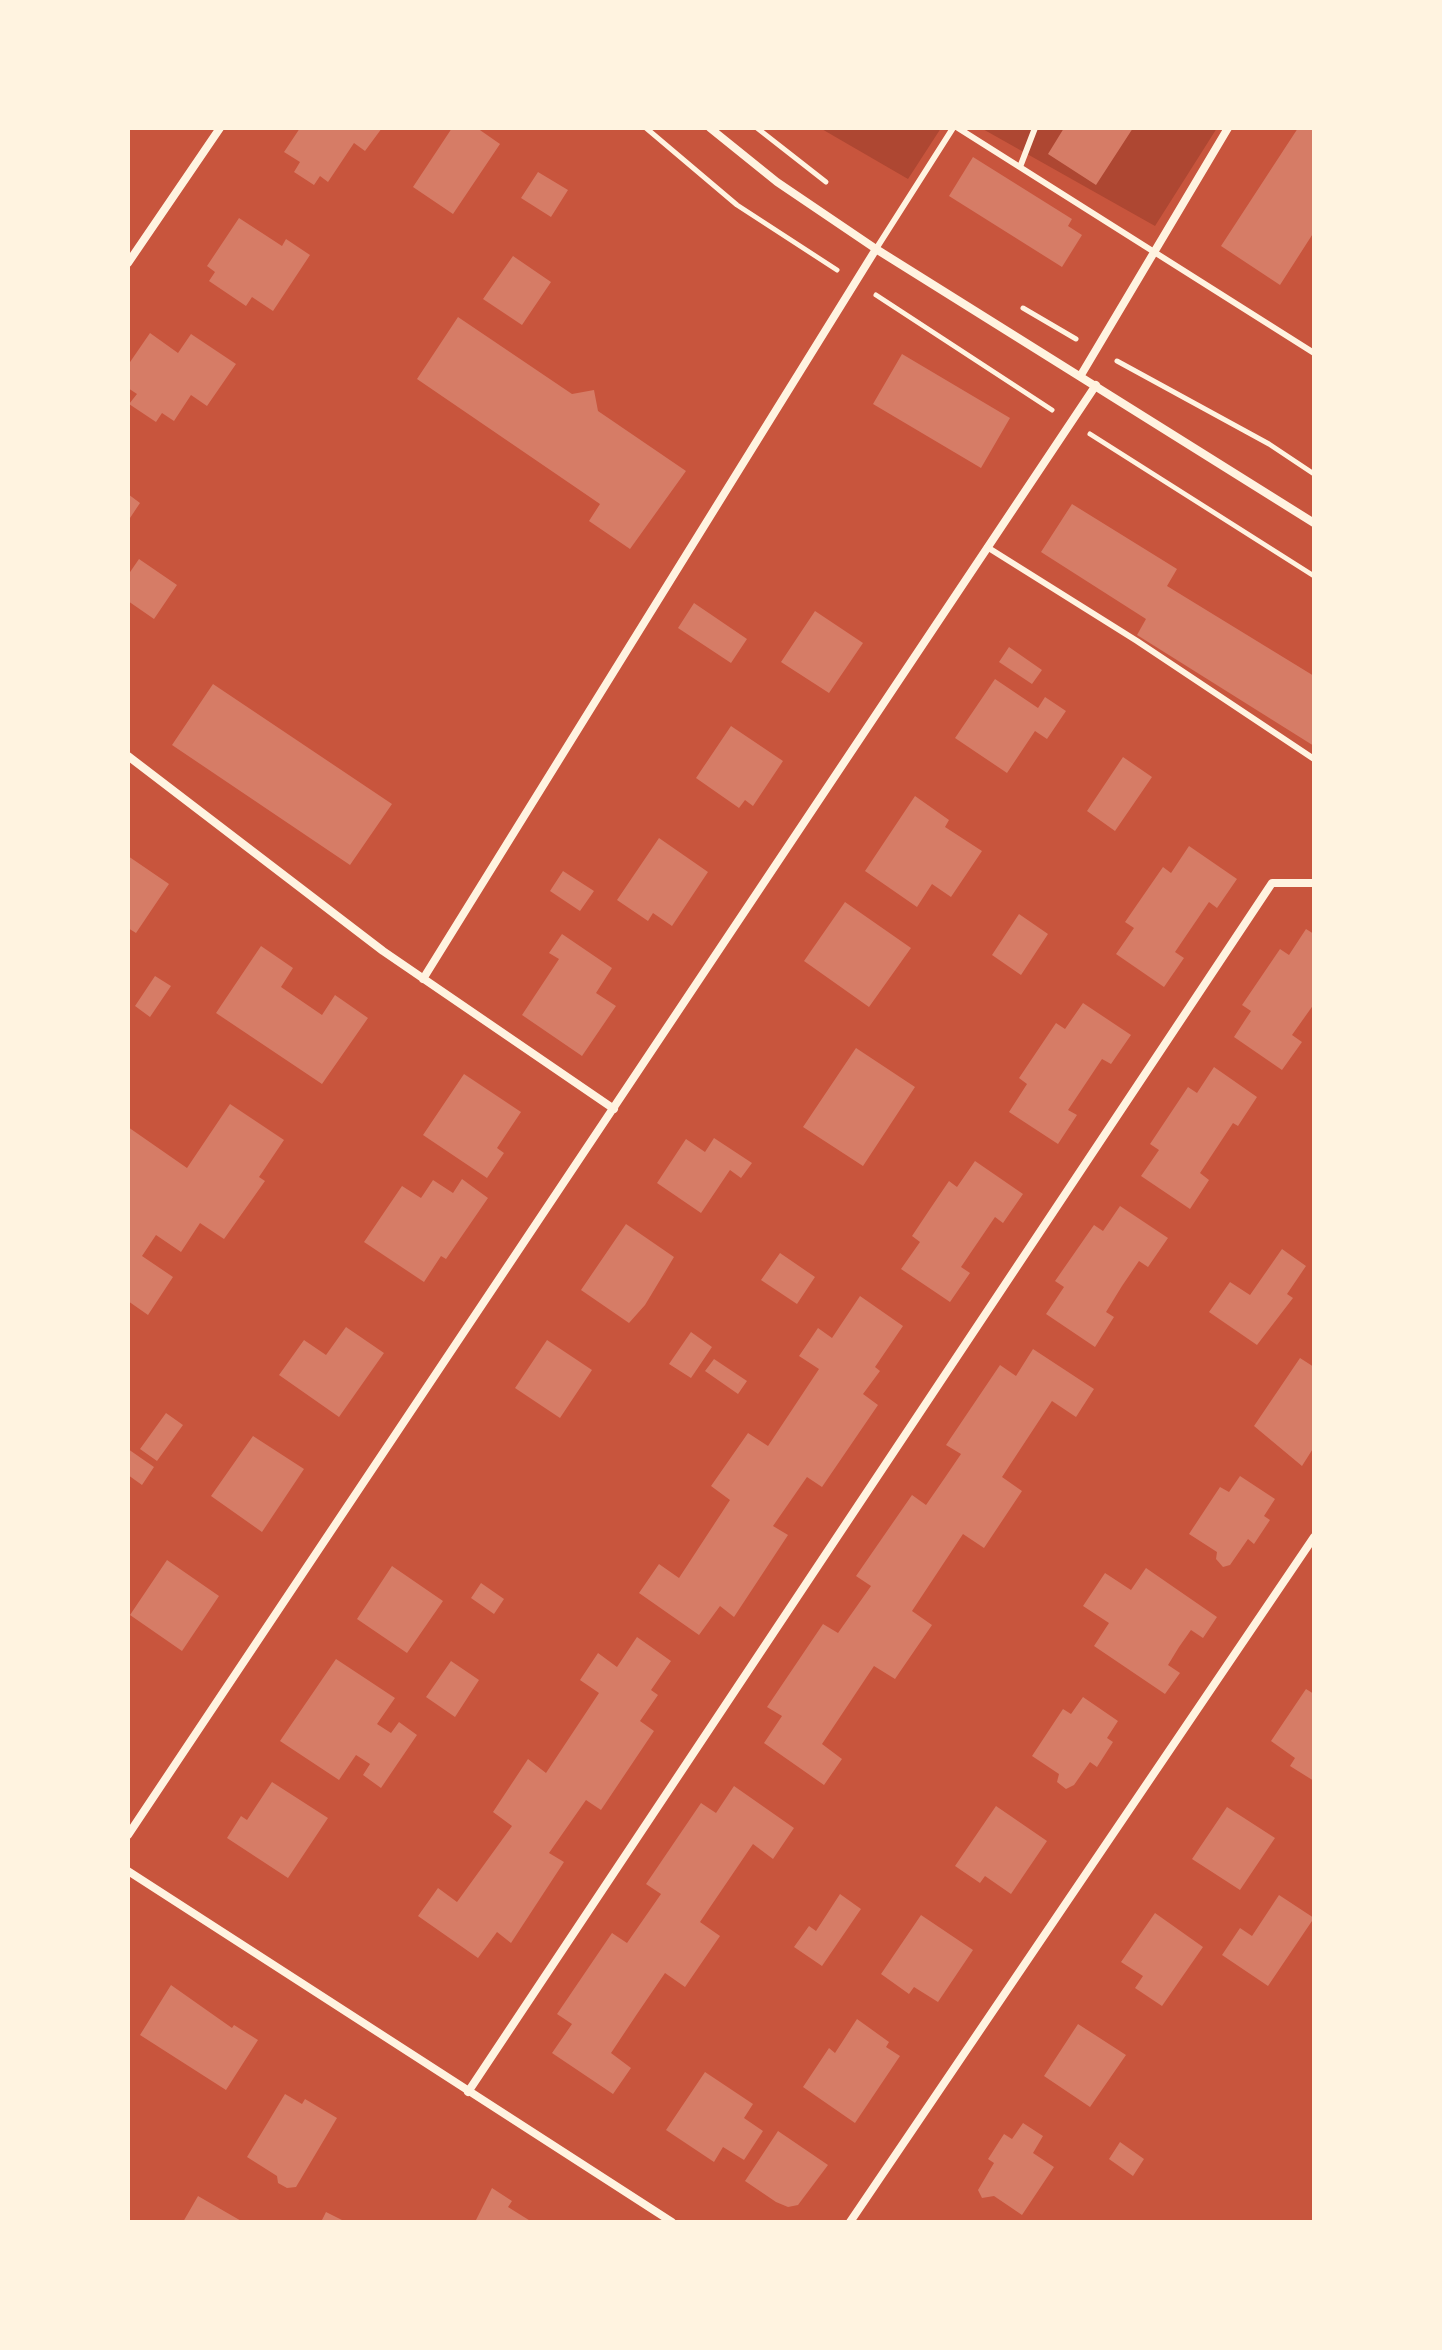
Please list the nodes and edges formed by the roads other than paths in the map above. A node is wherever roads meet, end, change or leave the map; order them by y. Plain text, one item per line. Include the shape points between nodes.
1 (220, 128) edge
2 (710, 128) edge
3 (956, 128) edge
4 (1035, 128) edge
5 (1228, 128) edge
6 (1020, 167) junction
7 (876, 249) junction
8 (1152, 252) junction
9 (128, 263) edge
10 (1314, 353) edge
11 (1081, 375) junction
12 (1096, 385) junction
13 (1314, 523) edge
14 (987, 547) junction
15 (128, 756) edge
16 (1314, 759) edge
17 (1314, 883) edge
18 (423, 979) junction
19 (614, 1109) junction
20 (1314, 1537) edge
21 (128, 1835) edge
22 (128, 1871) edge
23 (468, 2092) junction
24 (672, 2222) edge
25 (850, 2222) edge

1 - 9 street
2 - 7 street via 777,182
3 - 6 lane
3 - 7 lane
4 - 6 lane
5 - 8 street
6 - 8 lane
7 - 11 street
7 - 18 street
8 - 10 lane
8 - 11 street
11 - 12 street
12 - 13 street
12 - 14 street
14 - 16 lane
14 - 19 street
15 - 18 street
17 - 23 street via 1272,883
18 - 19 street
19 - 21 street
20 - 25 street
22 - 23 street
23 - 24 street

